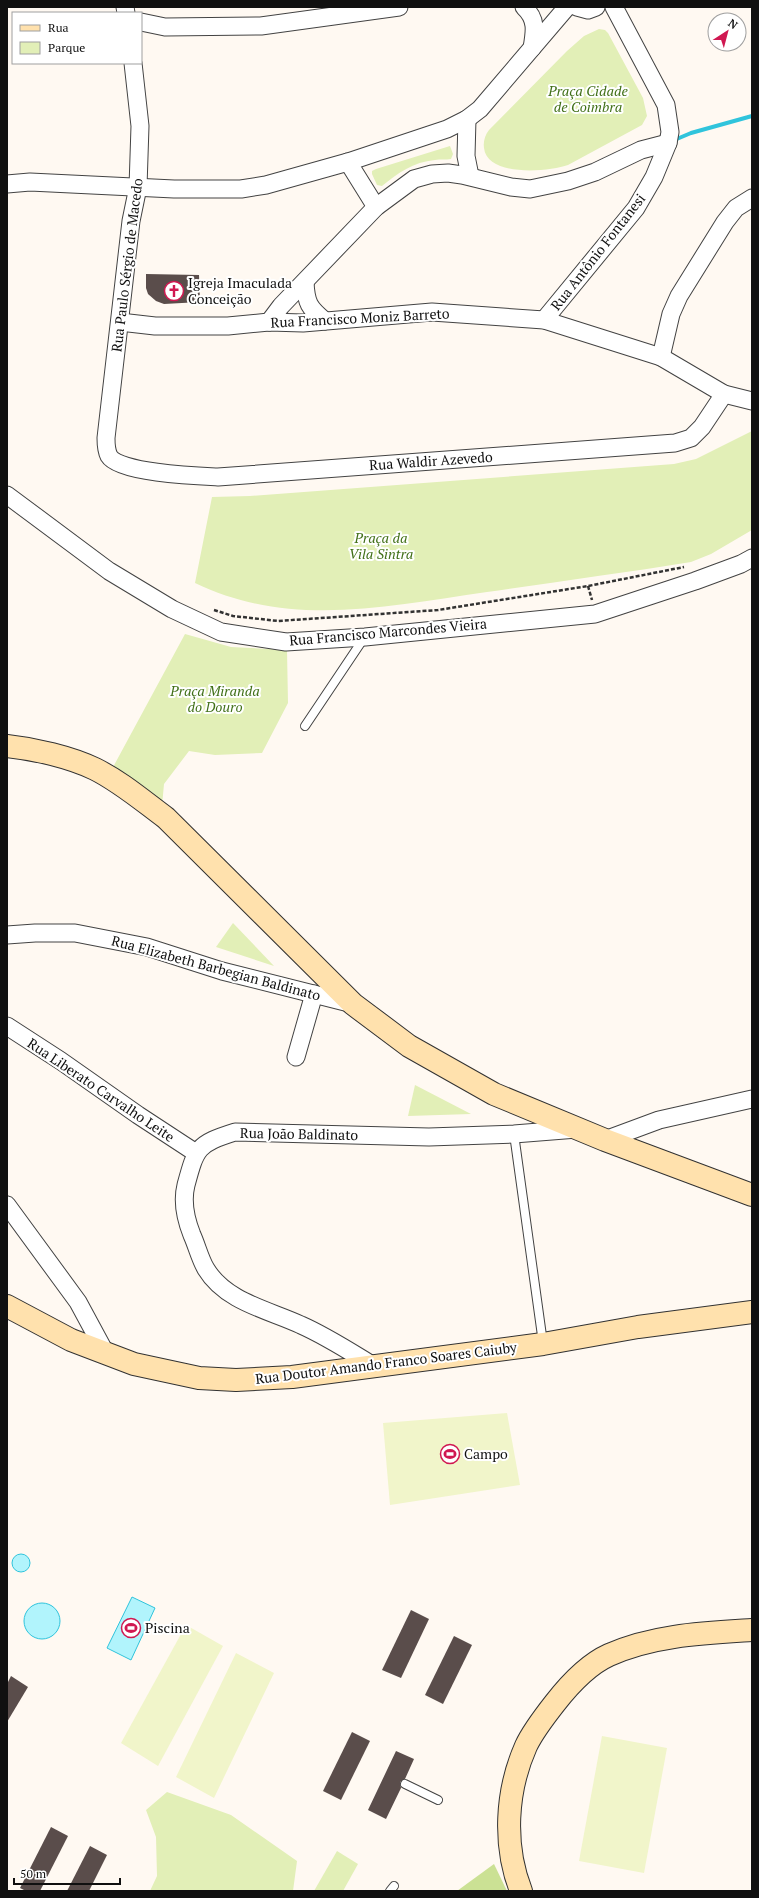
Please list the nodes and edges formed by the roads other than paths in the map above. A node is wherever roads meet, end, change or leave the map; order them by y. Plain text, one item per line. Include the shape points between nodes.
1 (399, 7) edge
2 (524, 7) edge
3 (567, 7) edge
4 (577, 7) edge
5 (596, 7) edge
6 (614, 7) edge
7 (142, 22) edge
8 (532, 48) junction
9 (133, 64) edge
10 (467, 119) junction
11 (668, 143) junction
12 (348, 162) junction
13 (470, 176) junction
14 (7, 184) edge
15 (138, 187) junction
16 (752, 198) edge
17 (376, 207) junction
18 (305, 282) junction
19 (544, 320) junction
20 (325, 321) junction
21 (120, 322) junction
22 (269, 322) junction
23 (661, 357) junction
24 (724, 394) junction
25 (752, 401) edge
26 (116, 463) joint
27 (7, 495) edge
28 (752, 558) edge
29 (365, 637) junction
30 (305, 726) dead end
31 (7, 746) edge
32 (7, 936) edge
33 (314, 994) junction
34 (353, 1004) junction
35 (7, 1026) edge
36 (296, 1057) dead end
37 (752, 1099) edge
38 (579, 1129) junction
39 (514, 1134) junction
40 (605, 1140) junction
41 (196, 1152) junction
42 (752, 1195) edge
43 (7, 1205) edge
44 (7, 1306) edge
45 (752, 1312) edge
46 (544, 1344) junction
47 (106, 1352) junction
48 (372, 1365) junction
49 (752, 1630) edge
50 (405, 1784) dead end
51 (438, 1800) dead end
52 (521, 1891) edge

1 - 7 street via 261,26 165,27
2 - 8 street via 534,19
3 - 8 street
4 - 5 street via 588,10
6 - 11 street, Rua Antônio Fontanesi via 666,105 670,132
8 - 10 street via 480,109
9 - 15 street, Rua Paulo Sérgio de Macedo via 140,126
10 - 12 street via 447,129
10 - 13 street via 466,156
11 - 13 street via 641,150 595,172 568,181 530,189 511,187
11 - 19 street, Rua Antônio Fontanesi via 654,178 636,208
12 - 15 street via 266,185 241,189
12 - 17 street
13 - 17 street via 448,173 414,179
14 - 15 street via 30,182
15 - 21 street, Rua Paulo Sérgio de Macedo via 131,221
16 - 23 street via 736,208 725,222 679,296 671,314
17 - 18 street
18 - 20 street via 310,308
18 - 22 street
19 - 20 street, Rua Francisco Moniz Barreto via 432,312
19 - 23 street, Rua Francisco Moniz Barreto
20 - 22 street, Rua Francisco Moniz Barreto
21 - 22 street, Rua Francisco Moniz Barreto via 155,326 228,326
21 - 26 street, Rua Paulo Sérgio de Macedo via 106,438 109,456
23 - 24 street, Rua Francisco Moniz Barreto
24 - 25 street, Rua Francisco Moniz Barreto
24 - 26 street, Rua Waldir Azevedo via 702,427 691,438 676,443 232,476 199,476 135,469
27 - 29 street, Rua Francisco Marcondes Vieira via 109,571 172,609 221,632 286,642
28 - 29 street, Rua Francisco Marcondes Vieira via 695,581 595,614
29 - 30 lane
31 - 34 street via 52,754 95,769 131,791 166,818
32 - 33 street, Rua Elizabeth Barbegian Baldinato via 35,933 83,935 147,947 222,971
33 - 34 street, Rua Elizabeth Barbegian Baldinato
33 - 36 street
34 - 38 street via 409,1046 494,1094
35 - 41 street, Rua Liberato Carvalho Leite
37 - 40 street via 659,1120
38 - 39 street, Rua João Baldinato
38 - 40 street
39 - 41 street, Rua João Baldinato via 430,1136 235,1132 213,1139
39 - 46 lane
40 - 42 street
41 - 48 street via 185,1188 185,1203 189,1227 210,1275 245,1303 300,1324
43 - 47 street via 78,1302
44 - 47 street, Rua Doutor Amando Franco Soares Caiuby via 71,1340
45 - 46 street, Rua Doutor Amando Franco Soares Caiuby via 638,1327
46 - 48 street, Rua Doutor Amando Franco Soares Caiuby
47 - 48 street, Rua Doutor Amando Franco Soares Caiuby via 134,1364 199,1378 236,1380 292,1377
49 - 52 street via 657,1640 627,1648 608,1656 566,1688 526,1745 513,1780 508,1839
50 - 51 lane

